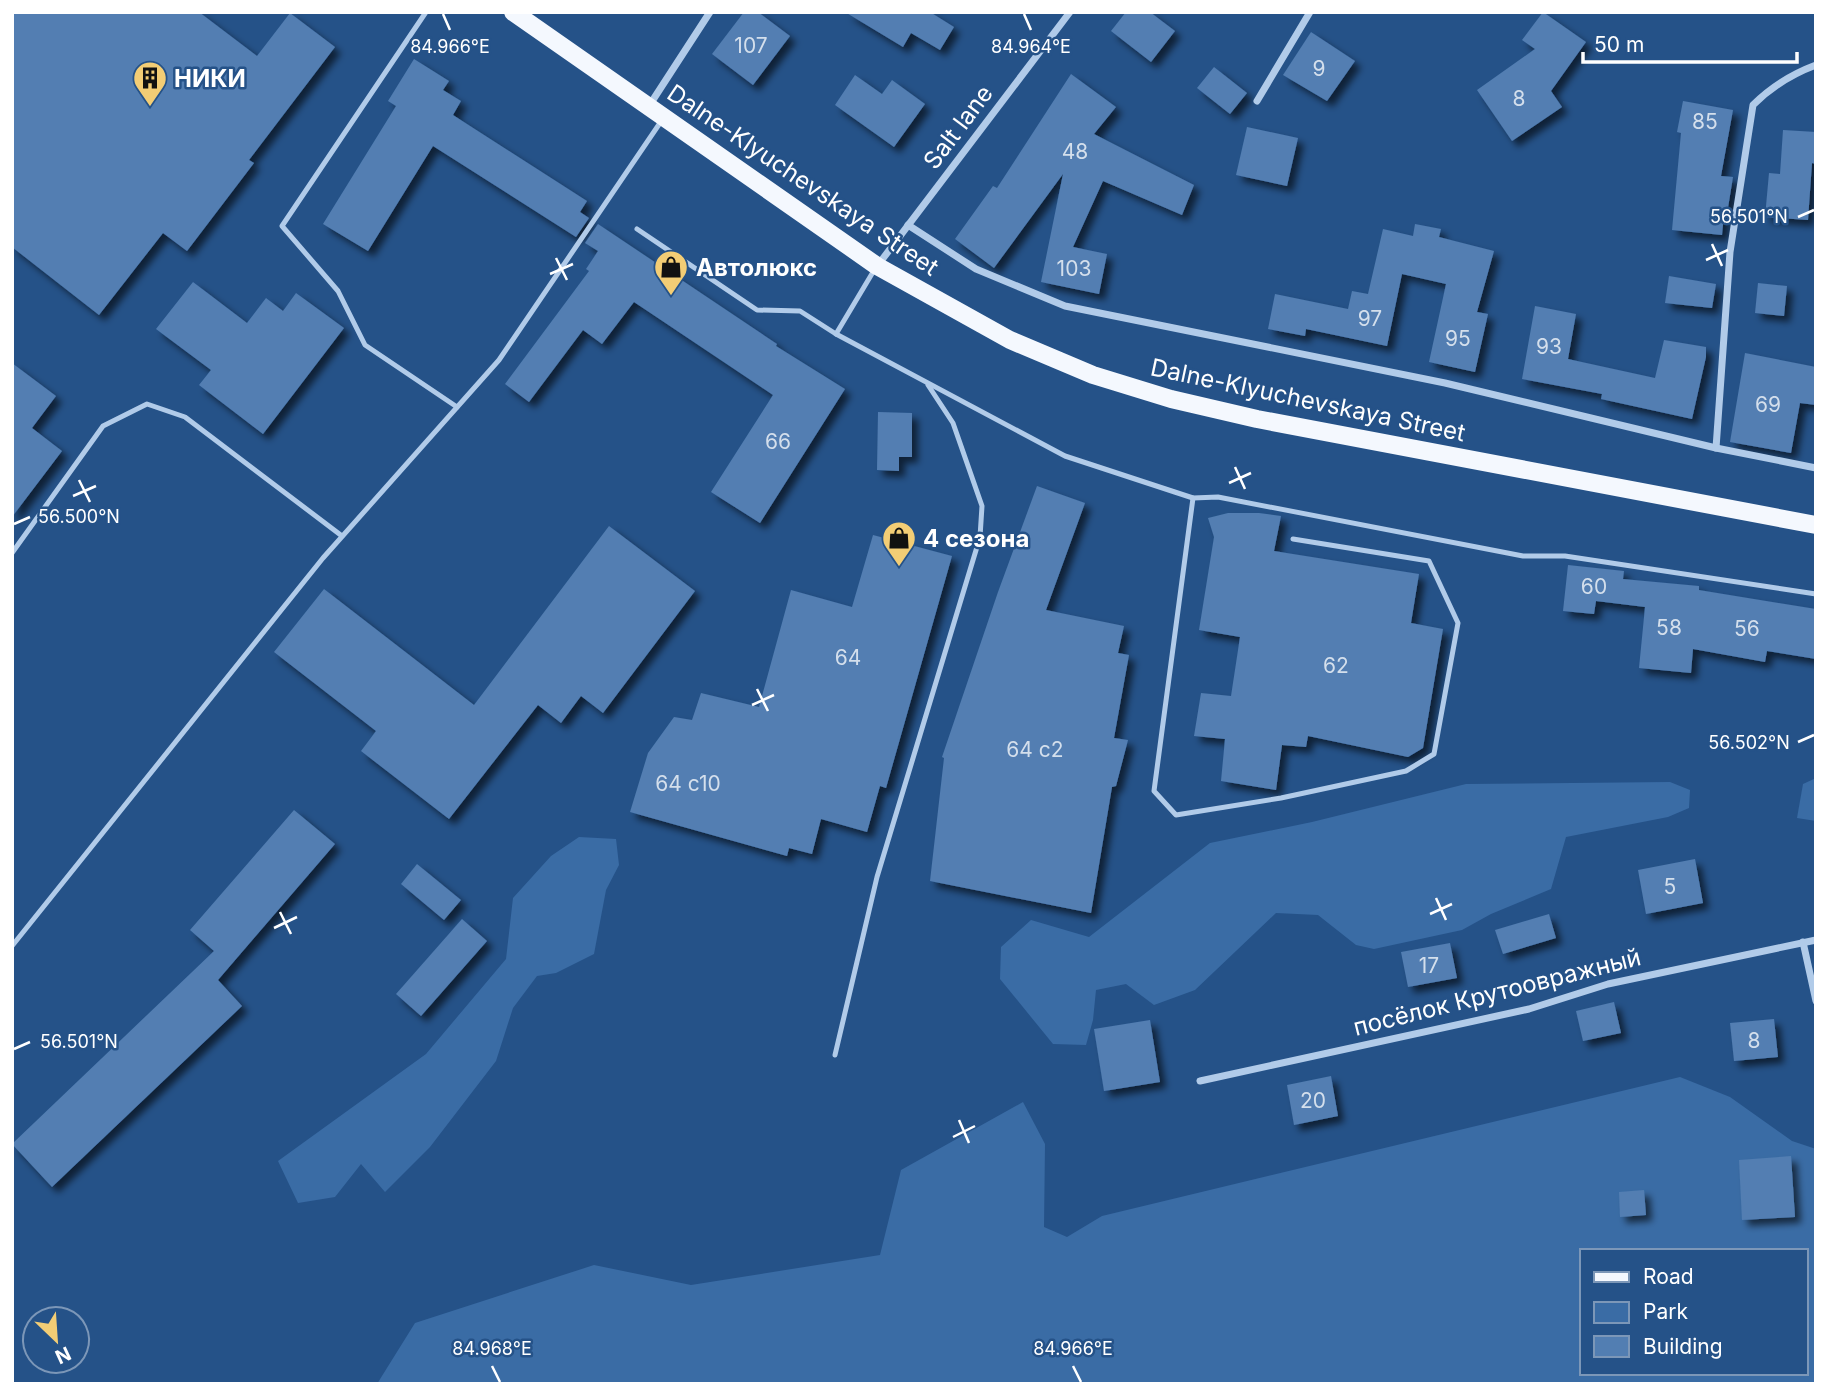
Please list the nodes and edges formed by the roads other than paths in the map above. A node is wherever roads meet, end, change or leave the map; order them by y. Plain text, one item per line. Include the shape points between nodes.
1 (426, 12) edge
2 (513, 12) edge
3 (709, 12) edge
4 (1070, 12) edge
5 (1310, 12) edge
6 (1816, 65) edge
7 (1257, 102) dead end
8 (649, 106) junction
9 (664, 117) junction
10 (908, 225) junction
11 (636, 229) dead end
12 (877, 266) junction
13 (836, 334) junction
14 (927, 382) junction
15 (457, 407) junction
16 (1716, 448) junction
17 (1816, 468) edge
18 (1193, 498) junction
19 (1816, 526) edge
20 (342, 536) junction
21 (1293, 539) dead end
22 (12, 552) edge
23 (1816, 594) edge
24 (1816, 940) edge
25 (1803, 942) junction
26 (12, 946) edge
27 (1816, 1001) edge
28 (835, 1055) dead end
29 (1200, 1081) dead end

1 - 15 lane via 282,226 338,291 365,345
2 - 8 main road, Dalne-Klyuchevskaya Street
3 - 8 street
4 - 10 street, Salt lane
5 - 7 street
6 - 16 street via 1786,79 1753,105 1730,252
8 - 9 main road, Dalne-Klyuchevskaya Street
9 - 12 main road, Dalne-Klyuchevskaya Street
9 - 15 lane via 499,360
10 - 12 street, Salt lane
10 - 16 street via 976,269 1065,306 1445,383
11 - 13 lane via 757,310 800,312
12 - 13 lane
12 - 19 main road, Dalne-Klyuchevskaya Street via 1010,340 1171,399
13 - 14 lane
14 - 18 lane via 1065,456
14 - 28 lane via 953,424 982,506 980,537 877,877
15 - 20 lane
16 - 17 street
18 - 21 lane via 1154,791 1176,815 1406,771 1434,754 1458,623 1429,561
18 - 23 lane via 1218,497 1523,556 1564,556
20 - 22 lane via 185,417 147,404 103,426
20 - 26 lane
24 - 25 street, посёлок Крутоовражный
25 - 27 street
25 - 29 street, посёлок Крутоовражный via 1608,984 1529,1009

